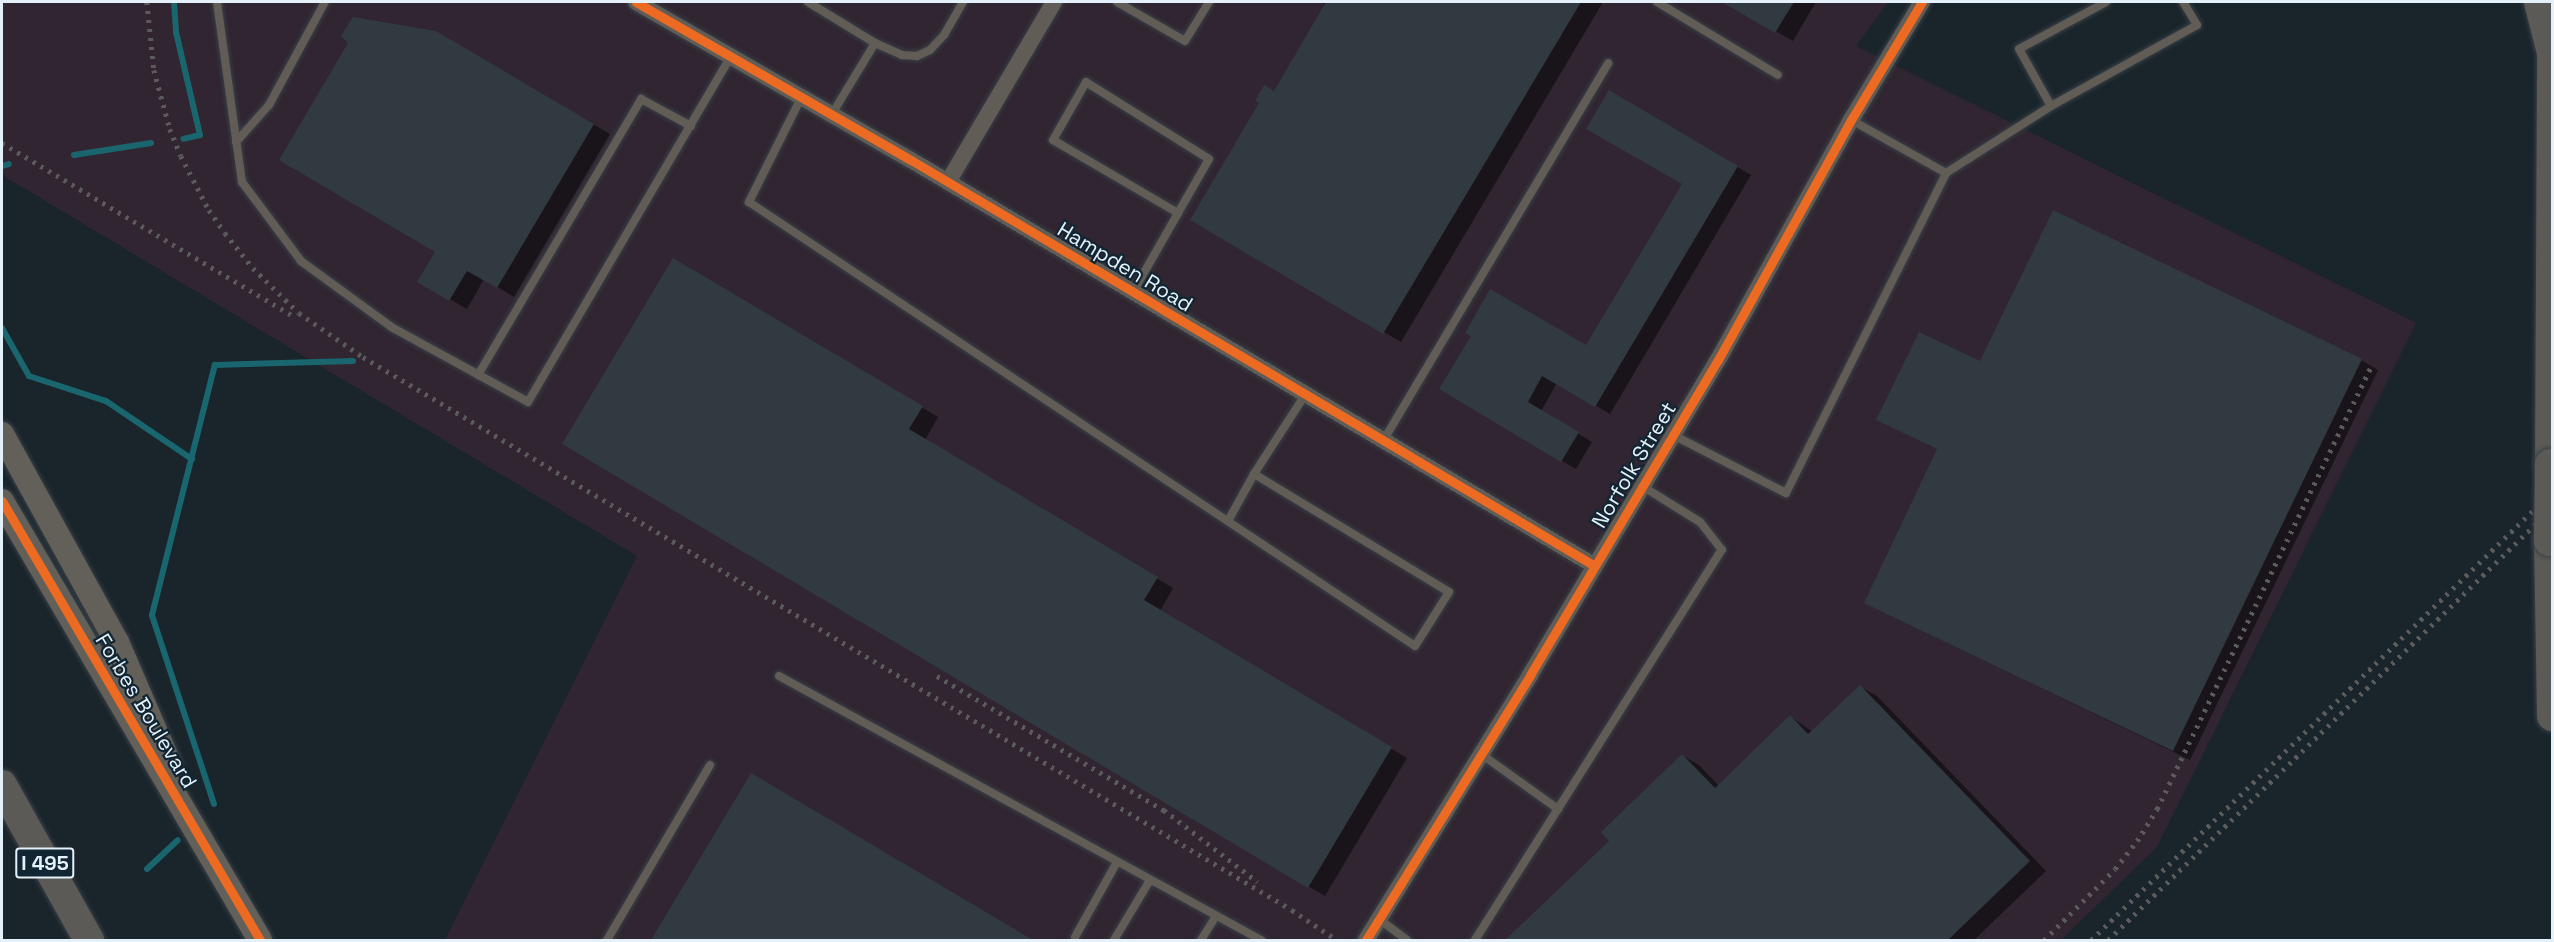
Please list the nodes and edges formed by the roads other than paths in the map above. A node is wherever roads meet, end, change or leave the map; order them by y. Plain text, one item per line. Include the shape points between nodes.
1 (216, 2) edge
2 (325, 2) edge
3 (636, 2) edge
4 (808, 2) edge
5 (963, 2) edge
6 (1054, 2) edge
7 (1117, 2) edge
8 (1209, 2) edge
9 (1657, 2) edge
10 (1922, 2) edge
11 (2106, 2) edge
12 (2183, 2) edge
13 (2539, 2) edge
14 (875, 43) junction
15 (2553, 47) edge
16 (2552, 53) edge
17 (731, 56) junction
18 (1608, 63) dead end
19 (1778, 75) dead end
20 (802, 96) junction
21 (2051, 106) junction
22 (832, 114) junction
23 (1851, 120) junction
24 (692, 126) junction
25 (236, 142) junction
26 (1946, 173) junction
27 (948, 182) junction
28 (1178, 213) junction
29 (1133, 292) junction
30 (478, 375) junction
31 (1305, 395) junction
32 (2, 434) edge
33 (1673, 435) junction
34 (1383, 442) junction
35 (1254, 474) junction
36 (1642, 486) junction
37 (2, 501) edge
38 (1228, 521) junction
39 (1595, 566) junction
40 (779, 676) dead end
41 (2553, 716) edge
42 (1481, 753) junction
43 (710, 765) dead end
44 (2, 785) edge
45 (1558, 809) junction
46 (199, 833) junction
47 (1117, 862) junction
48 (1150, 880) junction
49 (1216, 916) junction
50 (1379, 920) junction
51 (1075, 937) dead end
52 (1251, 938) edge
53 (89, 940) edge
54 (260, 940) edge
55 (607, 940) edge
56 (1114, 940) edge
57 (1201, 940) edge
58 (1261, 940) edge
59 (1366, 940) edge
60 (1407, 940) edge
61 (1474, 940) edge

1 - 25 lane
2 - 25 lane via 269,105
3 - 17 street, Hampden Road
4 - 14 lane
5 - 14 lane via 944,35 930,50 917,56 902,55
6 - 27 street
7 - 8 lane via 1185,42
9 - 19 lane
10 - 23 street, Norfolk Street
11 - 21 lane via 2019,49
12 - 21 lane via 2197,26
13 - 16 highway
14 - 22 lane
15 - 16 highway
16 - 41 highway, bridge via 2549,541
17 - 20 street, Hampden Road
17 - 24 lane
18 - 34 lane
20 - 22 street, Hampden Road
20 - 38 lane via 749,202
21 - 26 lane
22 - 27 street, Hampden Road
23 - 26 lane
23 - 33 street, Norfolk Street
24 - 30 lane via 528,402
24 - 30 lane via 641,99
25 - 30 lane via 242,182 302,261 393,328
26 - 33 lane via 1786,493
27 - 29 street, Hampden Road
28 - 28 lane via 1209,159 1086,82 1053,140
28 - 29 lane
29 - 31 street, Hampden Road
31 - 34 street, Hampden Road
31 - 35 lane
32 - 46 street, Forbes Boulevard via 117,642
33 - 36 street, Norfolk Street
34 - 39 street, Hampden Road
35 - 38 lane
35 - 38 lane via 1449,592 1415,646
36 - 39 street, Norfolk Street
36 - 45 lane via 1700,522 1722,550
37 - 46 street, Forbes Boulevard via 135,732
39 - 42 street, Norfolk Street
40 - 47 lane
42 - 45 lane
42 - 50 street, Norfolk Street
43 - 55 lane
44 - 53 highway, I 495
45 - 61 lane
46 - 54 street, Forbes Boulevard
47 - 48 lane
47 - 51 lane
48 - 49 lane
48 - 56 lane
49 - 52 lane
49 - 57 lane
50 - 59 street, Norfolk Street
50 - 60 lane
52 - 58 lane

